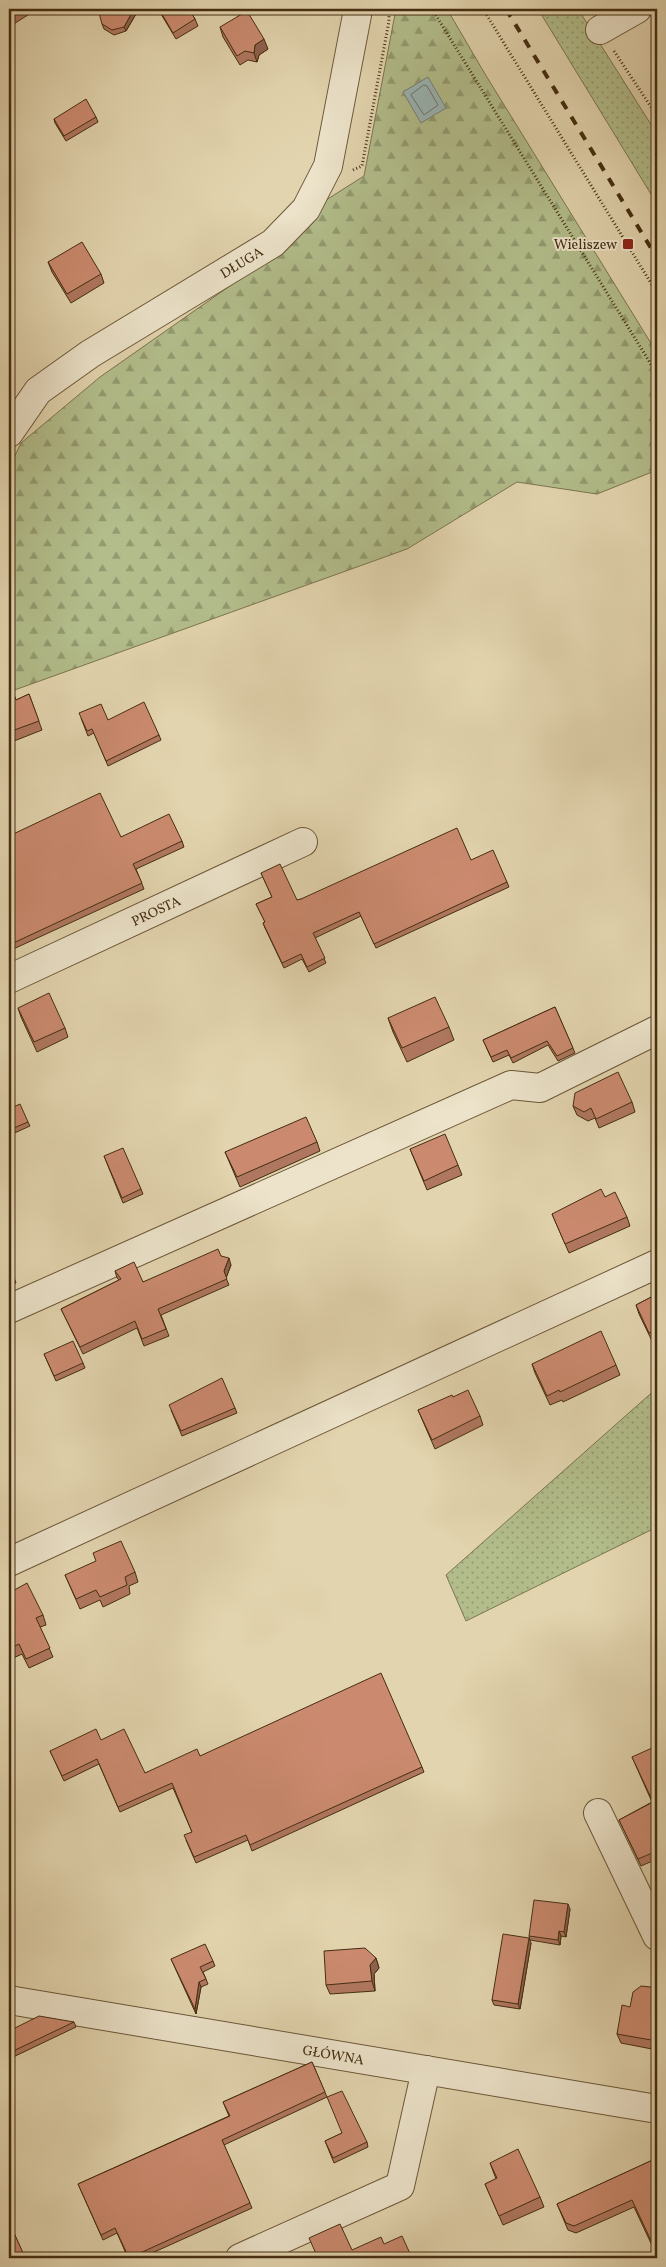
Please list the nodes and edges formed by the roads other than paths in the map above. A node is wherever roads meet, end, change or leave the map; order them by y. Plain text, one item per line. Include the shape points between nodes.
1 (356, 9) edge
2 (637, 9) edge
3 (600, 30) road end
4 (9, 433) edge
5 (303, 842) dead end
6 (9, 978) edge
7 (657, 1030) edge
8 (657, 1264) edge
9 (9, 1309) edge
10 (9, 1562) edge
11 (598, 1813) dead end
12 (657, 1936) edge
13 (9, 2000) edge
14 (426, 2070) junction
15 (657, 2109) edge
16 (240, 2258) edge

1 - 4 street, DŁUGA via 328,166 306,210 273,243 90,354 38,391
2 - 3 street
5 - 6 street, PROSTA
7 - 9 street via 540,1088 511,1085
8 - 10 street
11 - 12 street
13 - 14 street, GŁÓWNA
14 - 15 street, GŁÓWNA
14 - 16 street via 400,2186

